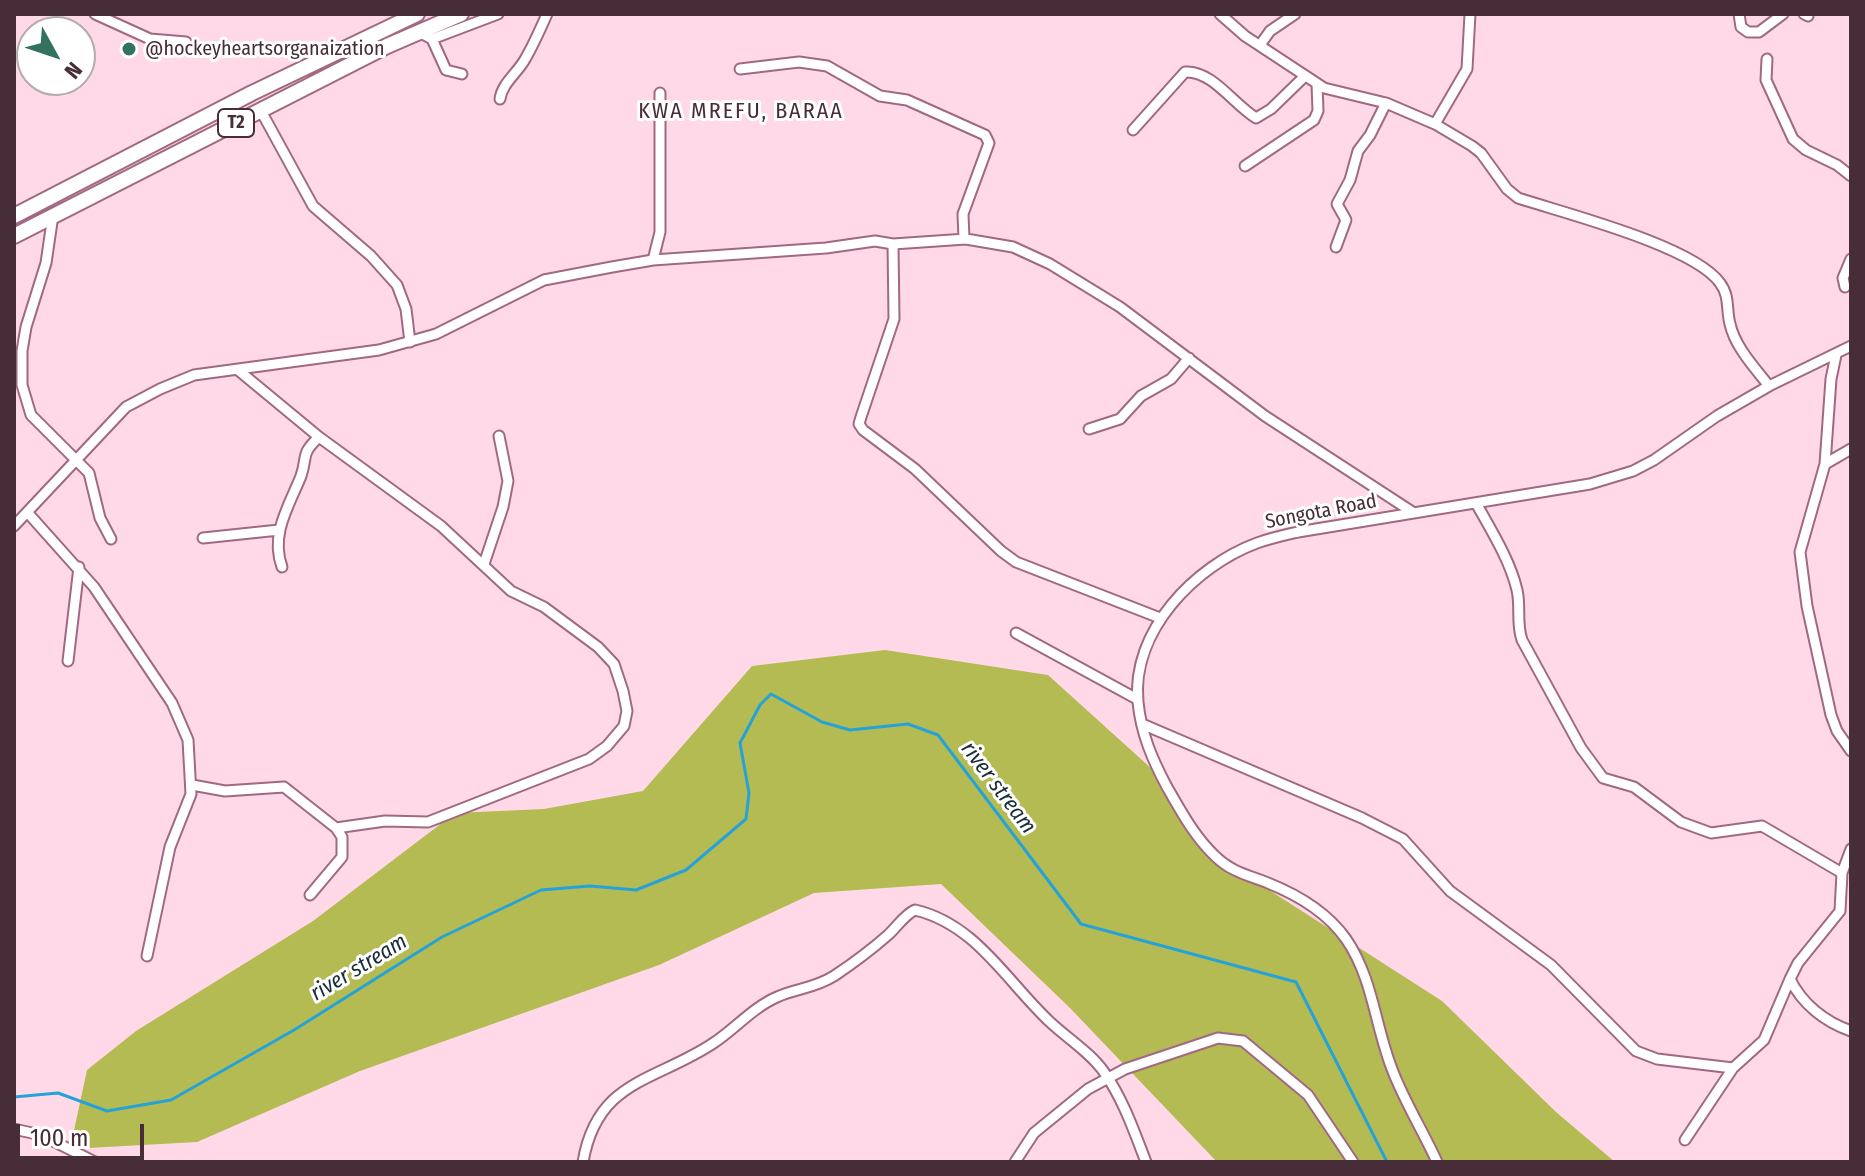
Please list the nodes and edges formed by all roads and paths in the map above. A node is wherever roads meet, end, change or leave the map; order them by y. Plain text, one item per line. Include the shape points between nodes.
1 (95, 14) edge
2 (417, 14) edge
3 (461, 14) edge
4 (498, 14) edge
5 (547, 14) edge
6 (1220, 14) edge
7 (1295, 14) edge
8 (1470, 14) edge
9 (1739, 14) edge
10 (1783, 14) edge
11 (425, 36) junction
12 (186, 42) dead end
13 (1260, 45) junction
14 (1767, 59) dead end
15 (740, 69) dead end
16 (462, 74) dead end
17 (1305, 76) junction
18 (1317, 84) junction
19 (660, 93) dead end
20 (500, 99) dead end
21 (1386, 103) junction
22 (261, 111) junction
23 (1435, 124) junction
24 (1133, 130) dead end
25 (1245, 166) dead end
26 (1851, 176) edge
27 (53, 215) junction
28 (14, 216) edge
29 (14, 236) edge
30 (964, 239) junction
31 (893, 244) junction
32 (1336, 247) dead end
33 (1851, 259) edge
34 (653, 260) junction
35 (1845, 287) dead end
36 (410, 342) junction
37 (1851, 346) edge
38 (1836, 355) junction
39 (1189, 358) junction
40 (238, 370) junction
41 (1769, 386) junction
42 (1089, 429) dead end
43 (499, 436) dead end
44 (319, 437) junction
45 (1851, 449) edge
46 (77, 459) junction
47 (1825, 464) junction
48 (1476, 503) junction
49 (27, 512) junction
50 (1414, 513) junction
51 (14, 526) edge
52 (279, 530) junction
53 (203, 538) dead end
54 (111, 539) dead end
55 (484, 564) junction
56 (79, 567) junction
57 (282, 567) dead end
58 (1160, 618) junction
59 (1016, 633) dead end
60 (68, 661) dead end
61 (1137, 699) junction
62 (1142, 724) junction
63 (1851, 751) edge
64 (192, 785) junction
65 (336, 828) junction
66 (1851, 849) edge
67 (1842, 873) junction
68 (310, 895) dead end
69 (147, 956) dead end
70 (1790, 979) junction
71 (1851, 1031) edge
72 (1733, 1068) junction
73 (1108, 1078) junction
74 (14, 1129) edge
75 (1685, 1140) dead end
76 (95, 1162) edge
77 (583, 1162) edge
78 (1015, 1162) edge
79 (1146, 1162) edge
80 (1353, 1162) edge
81 (1437, 1162) edge

1 - 12 street via 150,39
2 - 28 highway, T2
3 - 11 highway, T2
4 - 11 street
5 - 20 street
6 - 13 street
7 - 13 street
8 - 23 street via 1467,69
9 - 10 street via 1741,27 1748,32 1766,28
11 - 16 street via 446,70
11 - 22 highway, T2
13 - 17 street
14 - 26 street via 1766,80 1793,139
15 - 30 street via 799,62 827,66 880,96 907,100 985,135 989,143 963,214
17 - 18 street
17 - 24 street via 1259,118 1200,75 1185,72
18 - 21 street
18 - 25 street via 1314,120
19 - 34 street via 660,232
21 - 23 street
21 - 32 street via 1358,151 1337,204 1346,220
22 - 27 highway, T2
22 - 36 street via 313,206 397,285
23 - 41 street via 1481,153 1518,198 1605,224 1704,267 1725,290 1734,336
27 - 29 highway, T2
27 - 46 street via 20,369 31,415
30 - 31 street
30 - 39 street via 1013,247 1050,264
31 - 34 street via 875,241
31 - 58 street via 894,319 859,424 863,430 915,469 1008,557
33 - 35 street
34 - 36 street via 544,280
36 - 40 street
37 - 38 street, Songota Road
38 - 41 street, Songota Road
38 - 47 street
39 - 42 street via 1120,419
39 - 50 street via 1265,416
40 - 44 street
40 - 46 street via 194,375 132,403
41 - 48 street, Songota Road via 1633,471 1590,484
43 - 55 street via 508,481
44 - 52 street via 304,453 302,474
44 - 55 street
45 - 47 street
46 - 49 street
46 - 54 street via 91,477 100,518
47 - 63 street via 1803,537 1801,568 1831,715
48 - 50 street, Songota Road
48 - 67 street via 1516,586 1522,640 1600,775 1634,787 1693,827 1719,834 1762,826
49 - 51 street
49 - 56 street
50 - 58 street, Songota Road via 1256,543 1209,570
52 - 53 street
52 - 57 street
55 - 65 street via 511,591 544,607 614,664 627,711 624,726 589,759 437,820
56 - 60 street
56 - 64 street via 182,721
58 - 61 street, Songota Road via 1140,670
59 - 61 street
61 - 62 street, Songota Road
62 - 72 street via 1403,839 1450,891 1551,965 1636,1051 1657,1059
62 - 81 street, Songota Road via 1150,755 1189,825 1213,854 1228,868 1304,900 1346,939 1375,1004 1392,1069
64 - 65 street via 225,791 284,787
64 - 69 street via 170,847
65 - 68 street via 343,855
66 - 67 street
67 - 70 street via 1837,916
70 - 71 street via 1819,1015
70 - 72 street via 1764,1040
72 - 75 street
73 - 77 street via 967,935 950,922 912,910 835,975 773,999 695,1055 627,1087 595,1123
73 - 78 street via 1044,1123
73 - 79 street
73 - 80 street via 1218,1038 1243,1041 1308,1095
74 - 76 street via 41,1135

